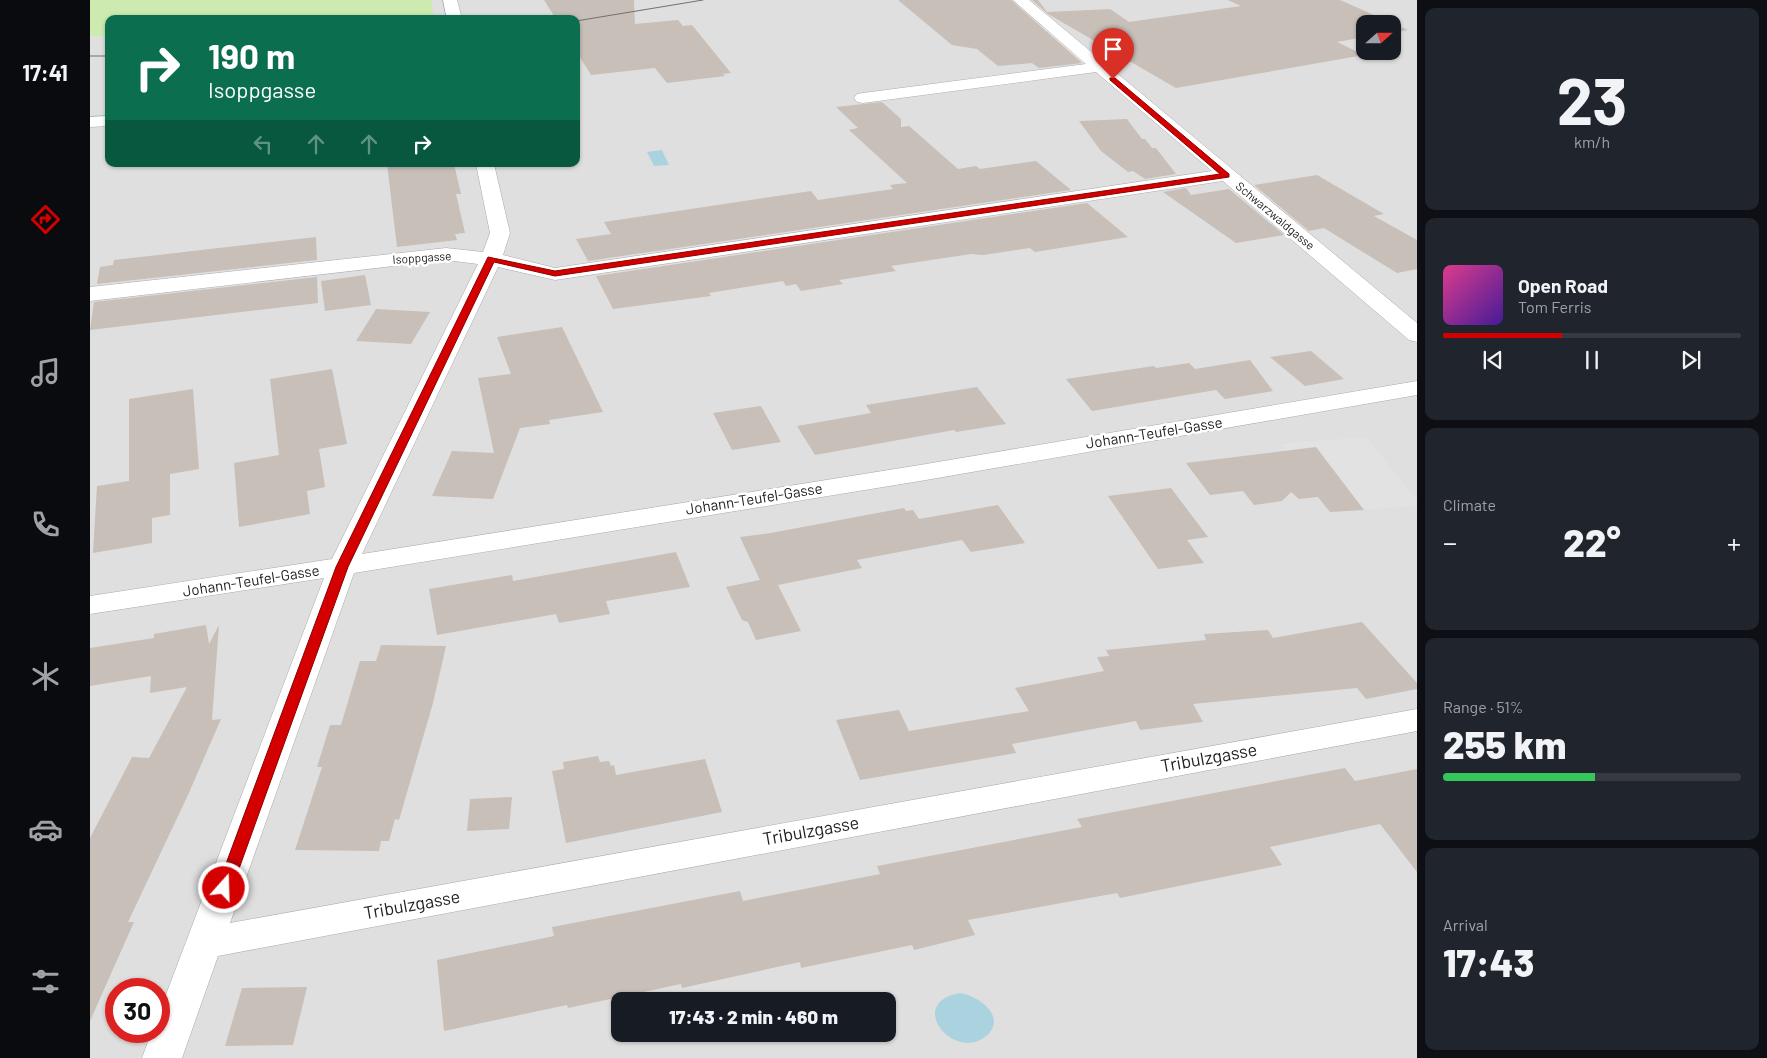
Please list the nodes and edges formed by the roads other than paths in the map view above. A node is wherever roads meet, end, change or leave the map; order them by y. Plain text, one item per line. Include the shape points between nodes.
1 (450, 0) edge
2 (1020, 0) edge
3 (454, 15) edge
4 (1099, 67) junction
5 (863, 98) dead end
6 (105, 121) edge
7 (90, 122) edge
8 (486, 167) edge
9 (1226, 175) junction
10 (491, 259) junction
11 (90, 294) edge
12 (1417, 335) edge
13 (1417, 388) edge
14 (342, 567) junction
15 (90, 605) edge
16 (1417, 720) edge
17 (204, 943) junction
18 (162, 1058) edge

1 - 3 street
2 - 4 street, Schwarzwaldgasse
4 - 5 street
4 - 9 street, Schwarzwaldgasse
6 - 7 street
8 - 10 street via 500,232
9 - 10 street, Isoppgasse via 555,274
9 - 12 street, Schwarzwaldgasse
10 - 11 street, Isoppgasse via 446,254
10 - 14 street
13 - 14 street, Johann-Teufel-Gasse
14 - 15 street, Johann-Teufel-Gasse
14 - 17 street
16 - 17 street, Tribulzgasse
17 - 18 street

